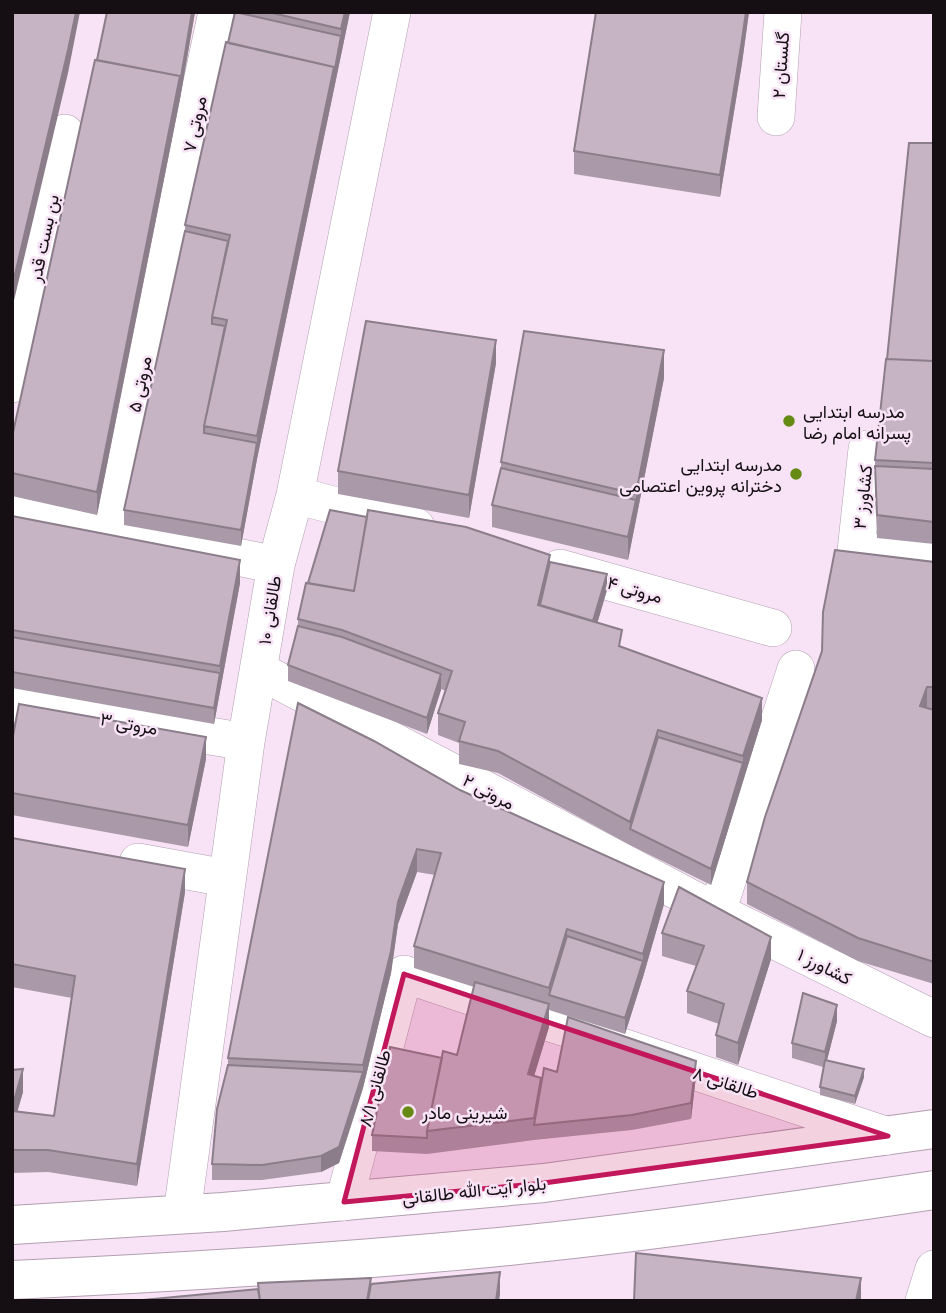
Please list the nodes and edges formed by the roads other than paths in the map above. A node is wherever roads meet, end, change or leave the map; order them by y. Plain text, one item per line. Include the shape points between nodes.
1 (217, 12) edge
2 (393, 12) edge
3 (783, 12) edge
4 (776, 117) dead end
5 (65, 133) dead end
6 (171, 236) joint
7 (12, 384) edge
8 (867, 449) dead end
9 (295, 495) junction
10 (12, 510) edge
11 (107, 531) junction
12 (452, 537) edge
13 (934, 557) edge
14 (529, 559) edge
15 (276, 565) junction
16 (772, 628) dead end
17 (796, 669) dead end
18 (260, 671) junction
19 (12, 703) edge
20 (246, 742) junction
21 (106, 857) edge
22 (226, 878) junction
23 (717, 912) junction
24 (404, 974) joint
25 (934, 1019) edge
26 (934, 1129) edge
27 (888, 1136) junction
28 (934, 1190) edge
29 (344, 1202) junction
30 (183, 1214) junction
31 (12, 1225) edge
32 (934, 1269) edge
33 (12, 1280) edge
34 (924, 1301) edge

1 - 6 street, مروتی ۷
2 - 9 street, طالقانی ۱۰
3 - 4 street, گلستان ۲
5 - 7 street, بن بست قدر
6 - 11 street, مروتی ۵
8 - 13 street, کشاورز ۳ via 856,551
9 - 12 street
9 - 15 street, طالقانی ۱۰
10 - 11 street
11 - 15 street
14 - 16 street, مروتی ۴
15 - 18 street, طالقانی ۱۰
17 - 23 street
18 - 20 street, طالقانی ۱۰
18 - 23 street, مروتی ۲
19 - 20 street, مروتی ۳
20 - 22 street, طالقانی ۱۰
21 - 22 street
22 - 30 street, طالقانی ۱۰
23 - 25 street, کشاورز ۱
24 - 27 street, طالقانی ۸
24 - 29 street, طالقانی ۸/۱
26 - 27 main road, بلوار آیت الله طالقانی
27 - 29 main road, بلوار آیت الله طالقانی via 544,1183
28 - 33 main road via 703,1224 490,1248 218,1271
29 - 30 main road, بلوار آیت الله طالقانی
30 - 31 main road, بلوار آیت الله طالقانی
32 - 34 street

